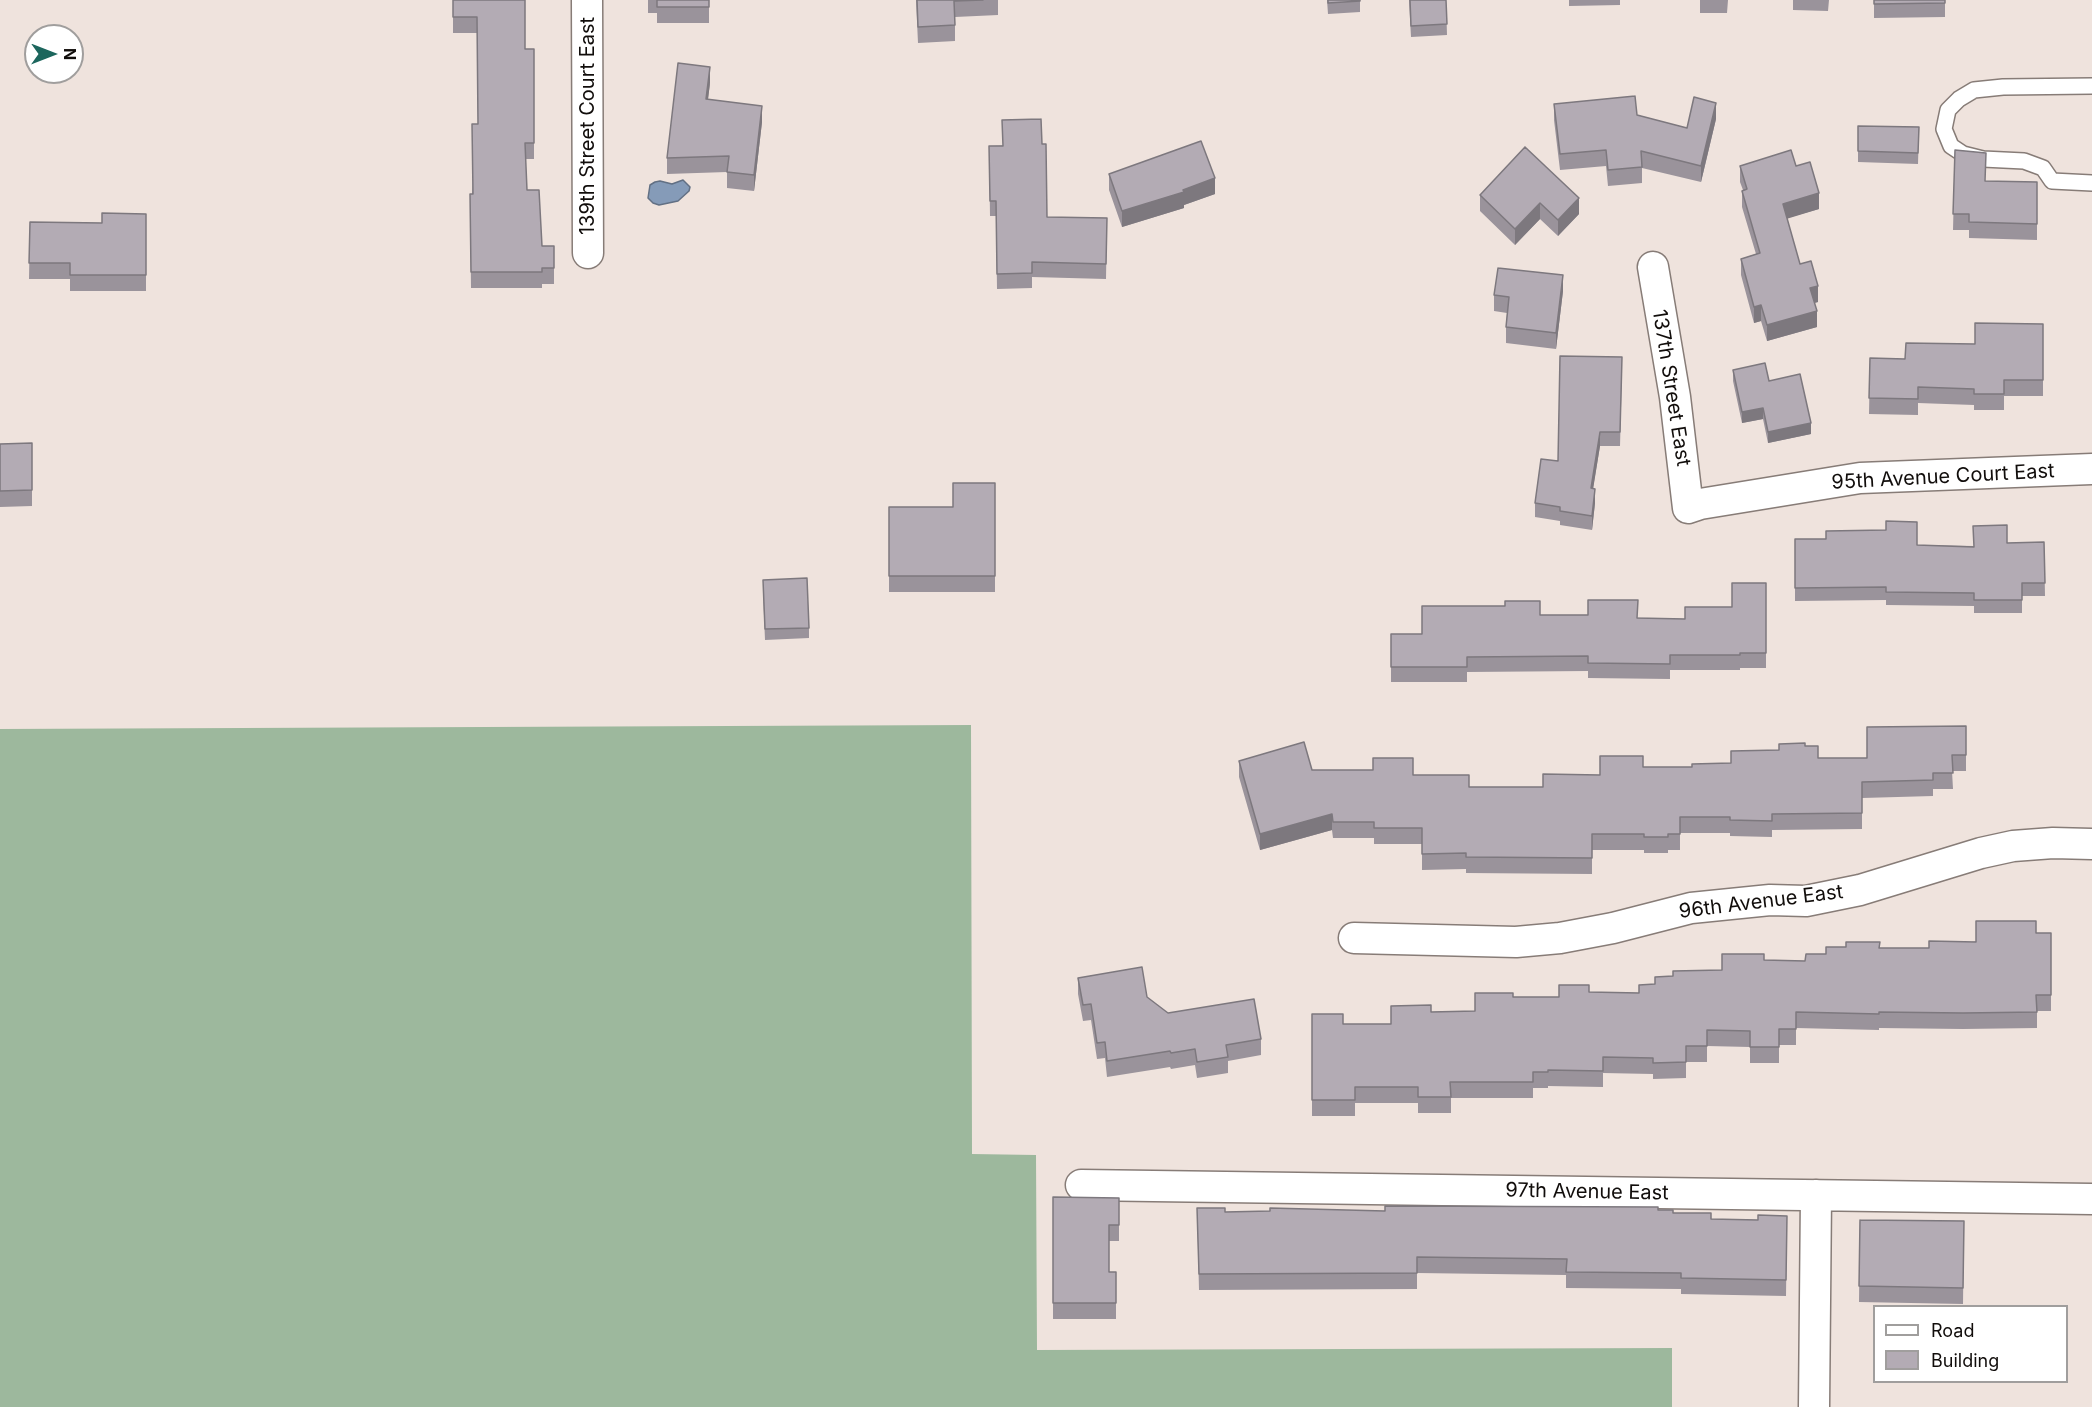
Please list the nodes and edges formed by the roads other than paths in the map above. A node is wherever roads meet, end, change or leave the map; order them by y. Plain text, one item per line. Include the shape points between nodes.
1 (587, 0) edge
2 (2092, 86) edge
3 (2092, 183) edge
4 (588, 253) dead end
5 (1653, 267) dead end
6 (2092, 469) edge
7 (1688, 508) joint
8 (2092, 844) edge
9 (1354, 938) dead end
10 (1081, 1185) dead end
11 (1816, 1195) junction
12 (2092, 1199) edge
13 (1814, 1407) edge

1 - 4 street, 139th Street Court East
2 - 3 lane via 1974,90 1948,110 1944,129 1951,146 1963,154 2024,161 2043,168 2052,181
5 - 7 street, 137th Street East via 1675,396
6 - 7 street, 95th Avenue Court East via 1860,478
8 - 9 street, 96th Avenue East via 2013,846 1860,890 1806,901 1770,900 1691,908 1560,938 1516,942
10 - 11 street, 97th Avenue East
11 - 12 street, 97th Avenue East
11 - 13 street

